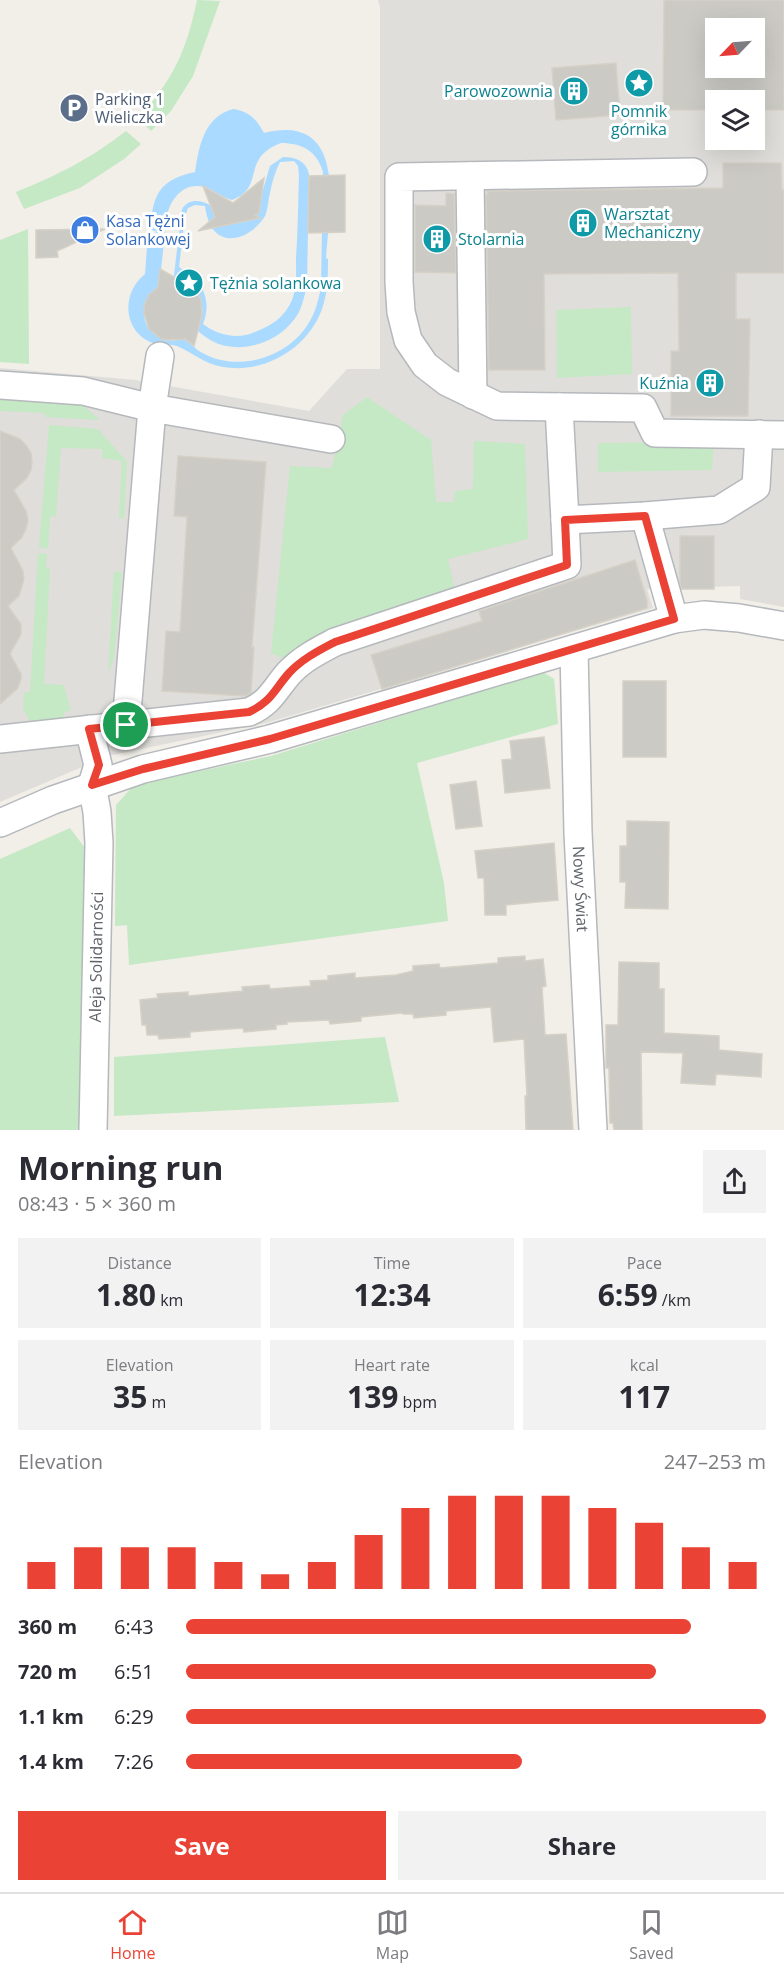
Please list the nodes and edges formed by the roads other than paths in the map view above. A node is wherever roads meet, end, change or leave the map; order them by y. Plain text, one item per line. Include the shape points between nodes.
1 (693, 172) dead end
2 (470, 176) junction
3 (160, 356) dead end
4 (0, 385) edge
5 (473, 395) junction
6 (559, 407) junction
7 (152, 408) junction
8 (771, 435) edge
9 (331, 440) dead end
10 (645, 516) junction
11 (565, 520) junction
12 (674, 619) junction
13 (784, 626) edge
14 (573, 649) junction
15 (126, 725) junction
16 (89, 729) junction
17 (0, 739) edge
18 (92, 785) junction
19 (0, 823) edge
20 (93, 1130) edge
21 (593, 1130) edge

1 - 2 street
2 - 5 street
2 - 5 street via 399,177 399,282 408,340 425,365
3 - 7 street
4 - 7 street via 83,391
5 - 6 street via 497,406
6 - 8 street via 643,408 655,434
6 - 11 street
7 - 9 street
7 - 15 street
8 - 10 street via 756,487 719,510
10 - 11 street
10 - 12 street
11 - 15 street via 567,565 335,642 309,655 289,673 271,698 249,712
12 - 13 street via 704,615
12 - 14 street
14 - 18 street via 270,739
14 - 21 street, Nowy Świat
15 - 16 street
16 - 17 street
16 - 18 street, Aleja Solidarności via 99,765
18 - 19 street
18 - 20 street, Aleja Solidarności via 99,843

